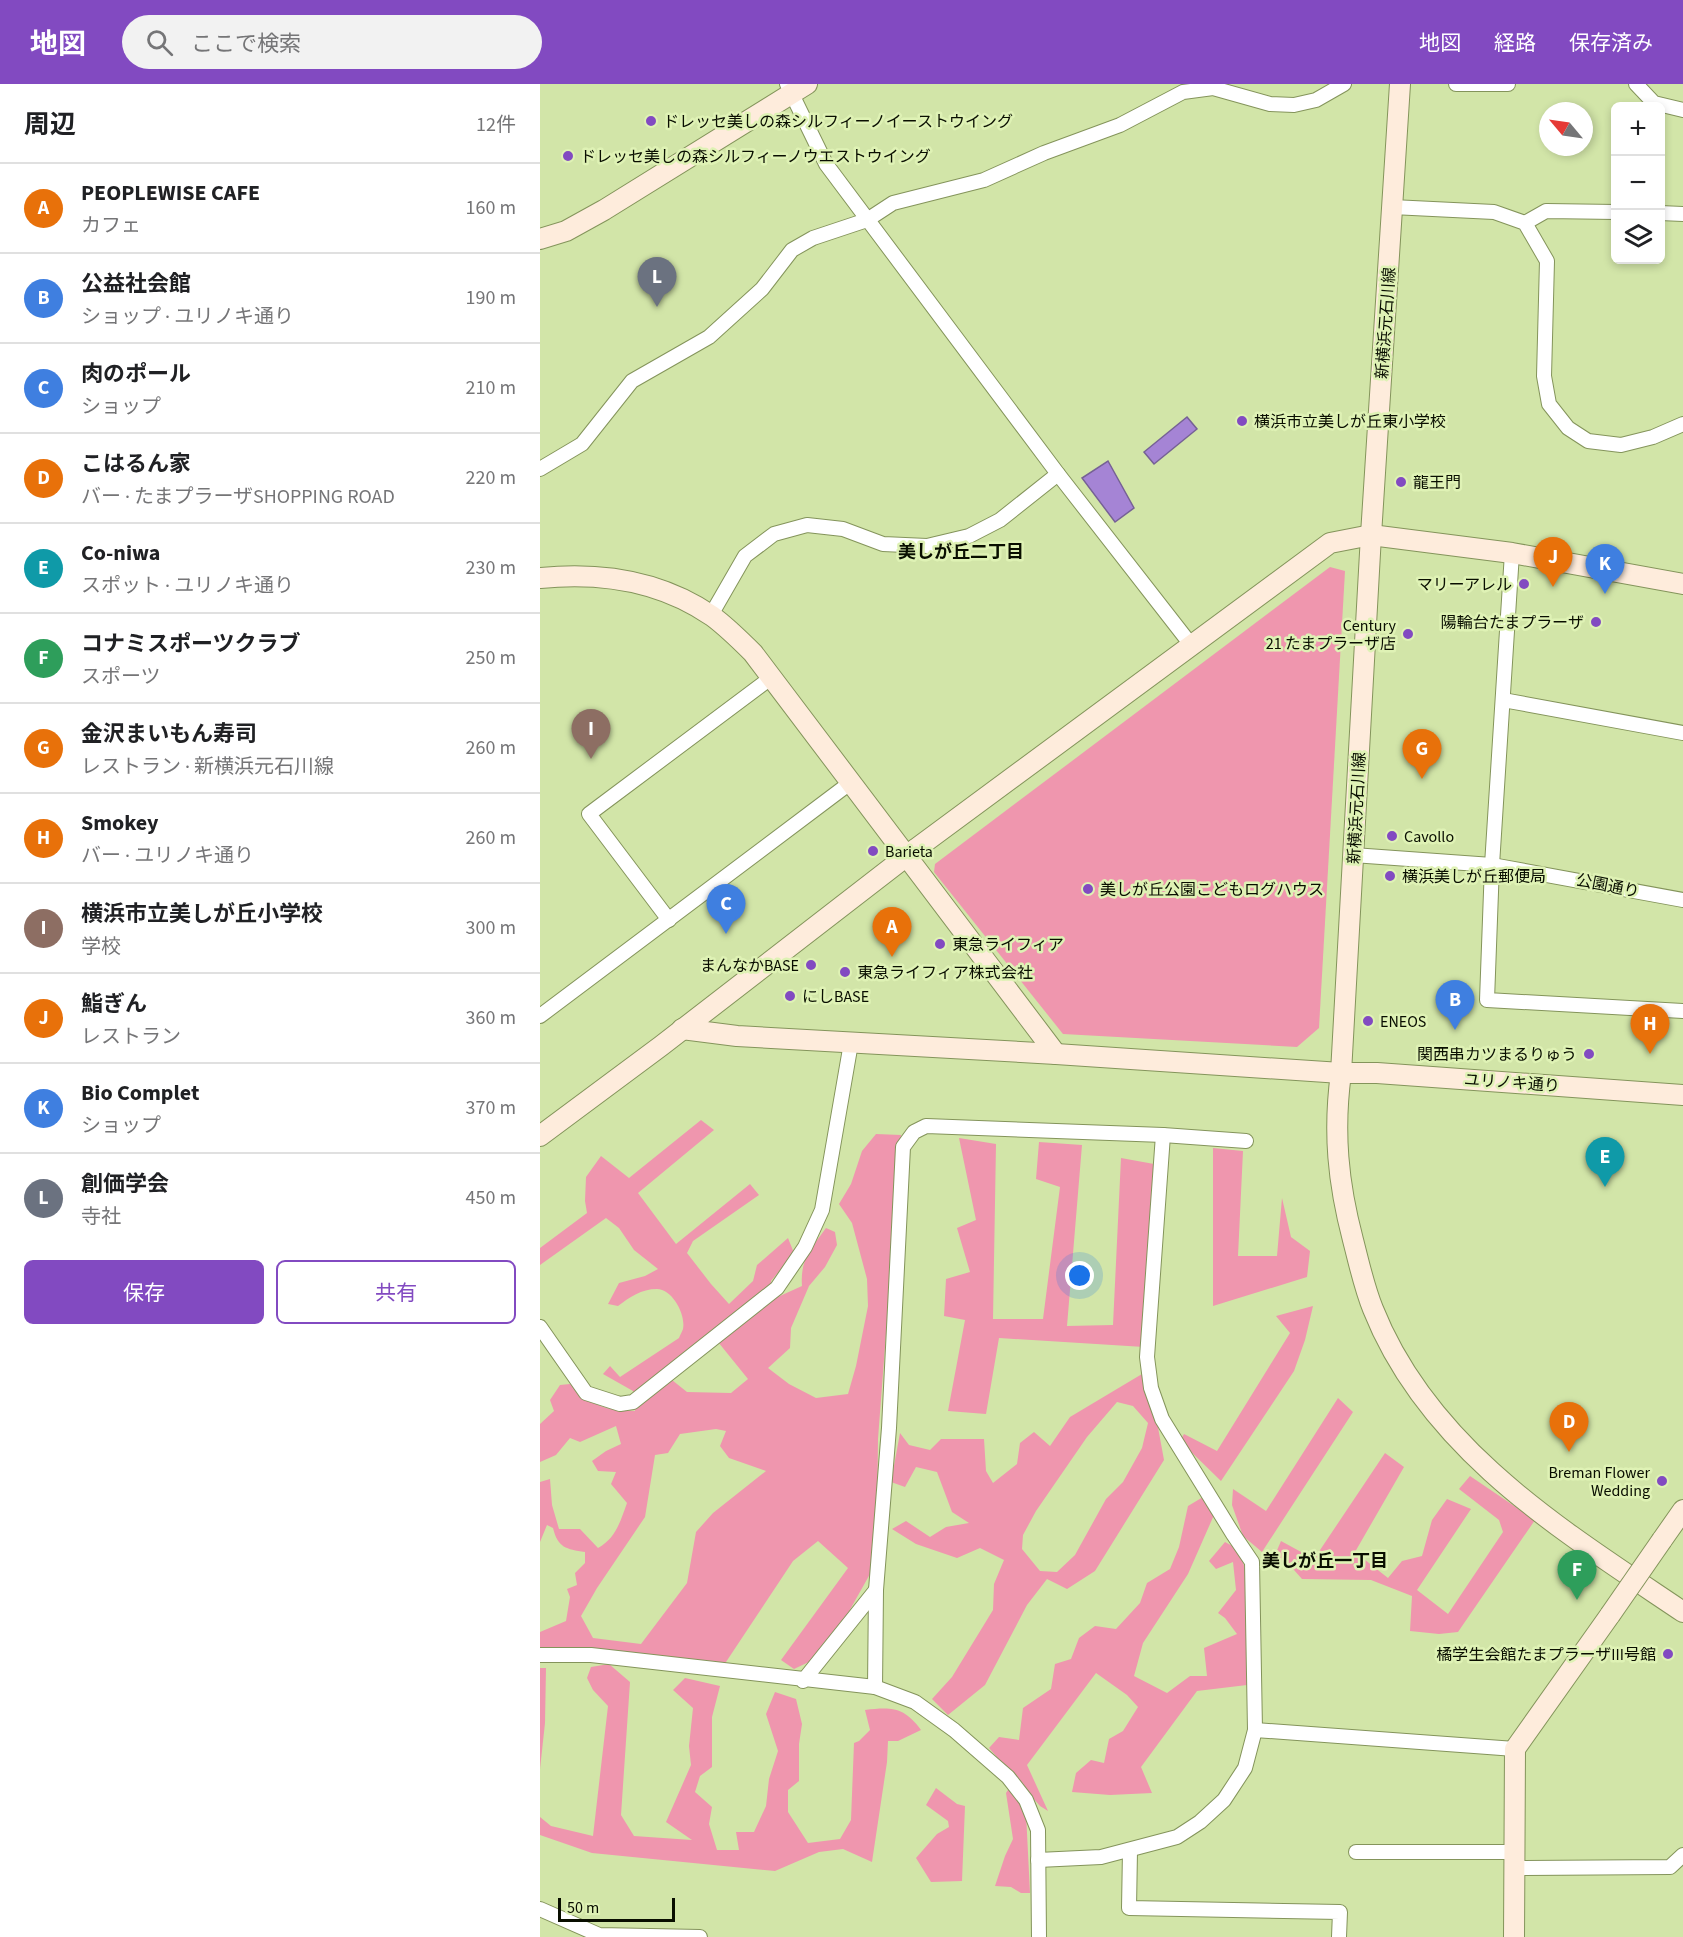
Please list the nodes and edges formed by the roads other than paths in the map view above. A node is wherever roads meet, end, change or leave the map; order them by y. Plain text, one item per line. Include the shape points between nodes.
1 (1344, 84) edge
2 (1400, 84) edge
3 (1456, 84) edge
4 (1508, 84) edge
5 (1636, 84) edge
6 (795, 87) edge
7 (1683, 110) edge
8 (1392, 207) junction
9 (1611, 212) edge
10 (1665, 213) edge
11 (1683, 214) edge
12 (867, 220) junction
13 (1525, 223) junction
14 (540, 239) edge
15 (1683, 424) edge
16 (540, 469) edge
17 (1058, 474) junction
18 (1371, 535) junction
19 (1512, 554) junction
20 (540, 578) edge
21 (1683, 584) edge
22 (711, 615) junction
23 (1192, 646) junction
24 (772, 677) junction
25 (1503, 700) junction
26 (1683, 733) edge
27 (850, 783) junction
28 (1353, 855) junction
29 (906, 856) junction
30 (1492, 865) junction
31 (1683, 900) edge
32 (669, 920) junction
33 (1683, 1011) edge
34 (540, 1016) edge
35 (682, 1029) junction
36 (851, 1043) junction
37 (1056, 1054) junction
38 (1341, 1073) junction
39 (1683, 1095) edge
40 (1163, 1135) junction
41 (540, 1136) edge
42 (1246, 1141) dead end
43 (543, 1337) edge
44 (1683, 1510) edge
45 (876, 1590) junction
46 (1683, 1612) edge
47 (540, 1655) edge
48 (802, 1681) junction
49 (875, 1688) junction
50 (1255, 1730) junction
51 (1515, 1749) junction
52 (1130, 1851) junction
53 (1356, 1852) dead end
54 (1683, 1855) edge
55 (1038, 1860) junction
56 (1515, 1860) junction
57 (540, 1909) edge
58 (599, 1936) edge
59 (700, 1937) edge
60 (1039, 1937) edge
61 (1339, 1937) edge
62 (1514, 1937) edge

1 - 12 street via 1316,100 1294,105 1270,104 1213,88 1183,92 1120,125 984,180 893,203
2 - 8 street, 新横浜元石川線
3 - 4 street
5 - 7 street via 1654,103
6 - 12 street via 826,164
6 - 14 street via 604,210 566,231
8 - 13 street via 1494,212
8 - 18 street, 新横浜元石川線
9 - 13 street via 1546,211
10 - 11 street
12 - 16 street via 813,238 792,250 762,289 709,337 632,381 582,444
12 - 17 street
13 - 15 street via 1547,261 1544,376 1549,404 1568,428 1588,441 1621,445
17 - 22 street via 1000,520 969,536 927,546 883,544 843,529 807,525 774,534 746,556
17 - 23 street
18 - 19 street
18 - 23 street via 1330,543
18 - 28 street, 新横浜元石川線
19 - 21 street
19 - 25 street
20 - 22 street via 576,575 625,580 662,591
22 - 24 street via 753,653
23 - 29 street
24 - 27 street
24 - 32 street via 589,814
25 - 26 street
25 - 30 street
27 - 29 street
27 - 32 street
28 - 30 street, 公園通り
28 - 38 street, 新横浜元石川線
29 - 35 street
29 - 37 street
30 - 31 street, 公園通り
30 - 33 street via 1487,1000
32 - 34 street
35 - 36 street, ユリノキ通り
35 - 41 street
36 - 37 street, ユリノキ通り
36 - 43 street via 822,1210 805,1247 777,1288 633,1402 620,1404 586,1393
37 - 38 street, ユリノキ通り
38 - 39 street, ユリノキ通り
38 - 46 street, 新横浜元石川線 via 1336,1108 1337,1161 1363,1282 1399,1360 1428,1406 1502,1483
40 - 42 street
40 - 45 street via 926,1126 914,1132 903,1147 889,1428
40 - 50 street via 1147,1357 1151,1388 1162,1419 1252,1562
44 - 51 street, bridge
45 - 48 street
45 - 49 street
47 - 48 street via 591,1655
48 - 49 street
49 - 55 street via 915,1702 1008,1777 1026,1800 1038,1830
50 - 51 street
50 - 52 street via 1245,1768 1224,1800 1177,1837
51 - 56 street
52 - 55 street via 1101,1857
52 - 61 street via 1129,1908 1340,1912
53 - 56 street
54 - 56 street via 1670,1868
55 - 60 street
56 - 62 street
57 - 58 street
58 - 59 street

